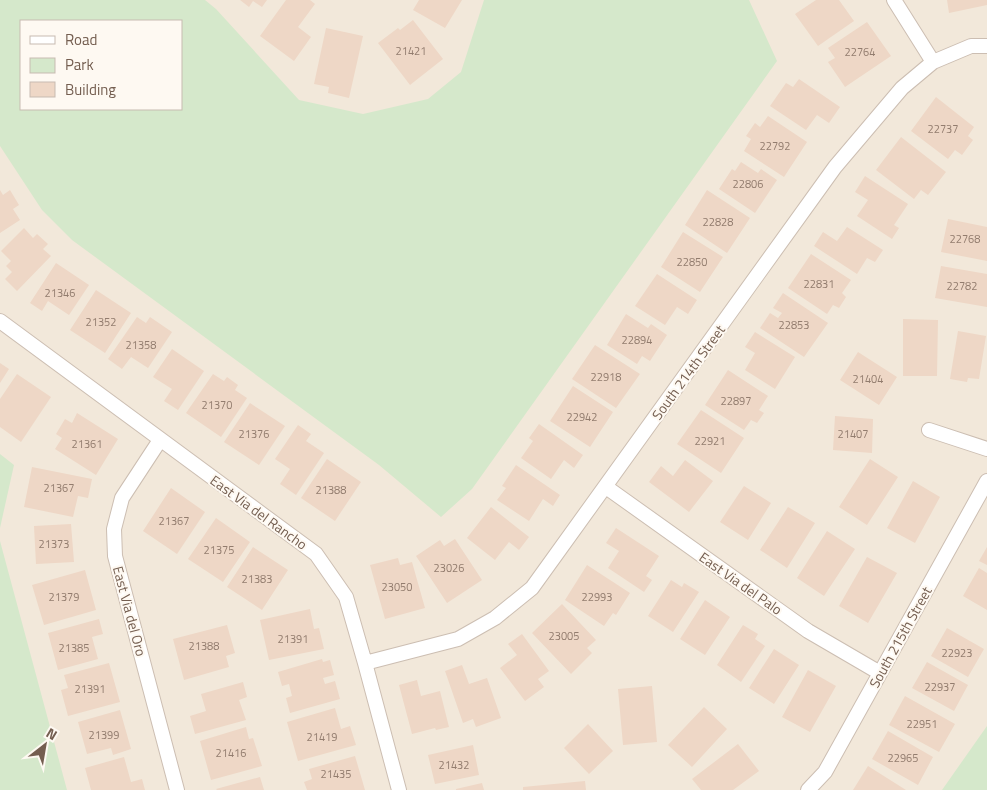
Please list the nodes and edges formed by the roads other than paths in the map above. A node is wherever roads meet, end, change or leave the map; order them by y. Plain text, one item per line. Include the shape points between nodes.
1 (894, 0) edge
2 (987, 46) edge
3 (933, 62) junction
4 (0, 321) edge
5 (929, 430) dead end
6 (160, 440) junction
7 (987, 449) edge
8 (987, 481) edge
9 (606, 487) junction
10 (365, 663) junction
11 (880, 673) junction
12 (177, 790) edge
13 (399, 790) edge
14 (808, 790) edge

1 - 3 street
2 - 3 street, South 214th Street via 971,46
3 - 9 street, South 214th Street via 902,88 835,167
4 - 6 street, East Via del Rancho
5 - 7 street
6 - 10 street, East Via del Rancho via 316,554 346,597
6 - 12 street, East Via del Oro via 122,498 114,528 116,556
8 - 11 street, South 215th Street
9 - 10 street, South 214th Street via 532,588 495,618 458,639
9 - 11 street, East Via del Palo via 808,631
10 - 13 street, East Via del Rancho
11 - 14 street, South 215th Street via 825,772

